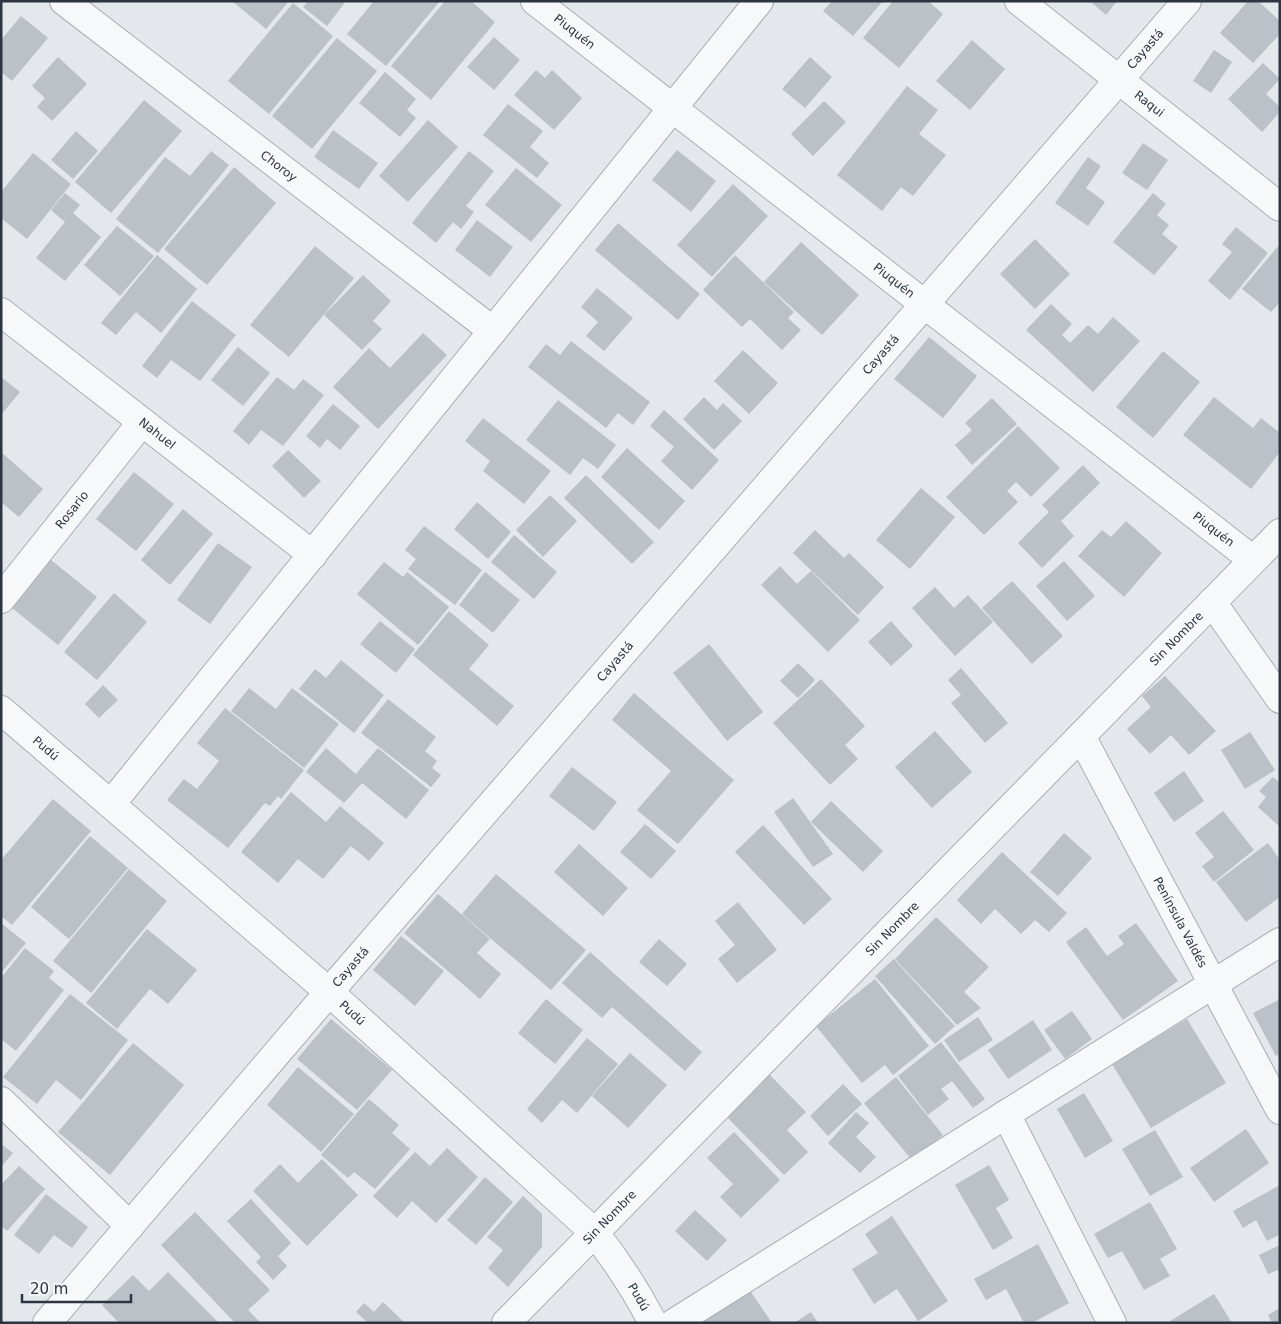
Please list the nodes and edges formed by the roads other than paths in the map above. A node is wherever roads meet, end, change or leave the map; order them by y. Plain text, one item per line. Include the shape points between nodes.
1 (64, 1) edge
2 (535, 1) edge
3 (760, 1) edge
4 (1019, 1) edge
5 (1187, 1) edge
6 (1119, 80) junction
7 (673, 109) junction
8 (1280, 207) edge
9 (925, 305) junction
10 (1, 312) edge
11 (493, 331) junction
12 (142, 422) junction
13 (1280, 533) edge
14 (313, 555) junction
15 (1253, 560) junction
16 (1, 599) edge
17 (1212, 602) junction
18 (1280, 699) edge
19 (1, 710) edge
20 (1081, 736) junction
21 (111, 804) junction
22 (1280, 942) edge
23 (1213, 984) junction
24 (329, 992) junction
25 (1, 1100) edge
26 (1280, 1110) edge
27 (1006, 1114) junction
28 (130, 1226) junction
29 (594, 1232) junction
30 (47, 1323) edge
31 (506, 1323) edge
32 (653, 1323) edge
33 (674, 1323) edge
34 (1112, 1323) edge

1 - 11 street, Choroy
2 - 7 street, Piuquén
3 - 7 street
4 - 6 street, Raqui
5 - 6 street, Cayastá
6 - 8 street, Raqui
6 - 9 street, Cayastá
7 - 9 street, Piuquén
7 - 11 street
9 - 15 street, Piuquén
9 - 24 street, Cayastá
10 - 12 street, Nahuel
11 - 14 street
12 - 14 street, Nahuel
12 - 16 street, Rosario
13 - 15 street, Sin Nombre
14 - 21 street
15 - 17 street, Sin Nombre
17 - 18 street
17 - 20 street, Sin Nombre
19 - 21 street, Pudú
20 - 23 street, Península Valdés
20 - 29 street, Sin Nombre
21 - 24 street, Pudú
22 - 23 street
23 - 26 street, Península Valdés
23 - 27 street
24 - 28 street, Cayastá
24 - 29 street, Pudú
25 - 28 street
27 - 33 street
27 - 34 street
28 - 30 street, Cayastá
29 - 31 street, Sin Nombre
29 - 32 street, Pudú via 638,1293

